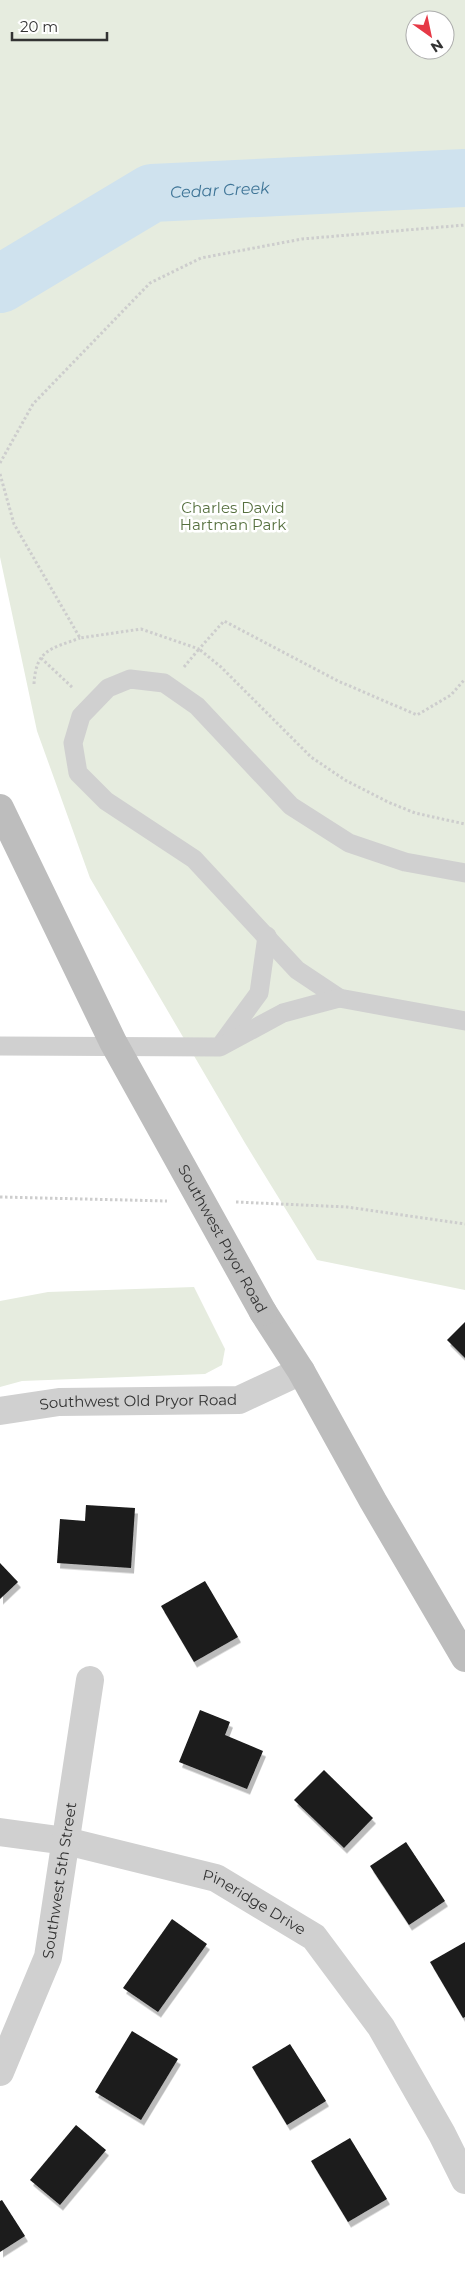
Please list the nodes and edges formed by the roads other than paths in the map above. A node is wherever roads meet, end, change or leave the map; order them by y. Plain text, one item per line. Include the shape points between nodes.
1 (0, 808) edge
2 (465, 872) edge
3 (267, 936) junction
4 (339, 998) junction
5 (465, 1021) edge
6 (0, 1046) edge
7 (220, 1047) junction
8 (301, 1371) junction
9 (0, 1411) edge
10 (465, 1658) edge
11 (90, 1680) dead end
12 (0, 1832) edge
13 (66, 1841) junction
14 (0, 2072) edge
15 (465, 2180) edge

1 - 8 main road, Southwest Pryor Road, bridge via 114,1042 263,1312
2 - 3 lane via 405,862 341,838 291,806 197,706 164,683 130,679 108,688 81,716 73,743 78,773 106,801 194,858
3 - 4 lane via 297,970
3 - 7 lane via 259,993
4 - 5 lane
4 - 7 lane via 283,1013
6 - 7 lane
8 - 9 street, Southwest Old Pryor Road via 239,1400 59,1402
8 - 10 main road, Southwest Pryor Road
11 - 13 street, Southwest 5th Street
12 - 13 street, Pineridge Drive
13 - 14 street, Southwest 5th Street via 48,1957
13 - 15 street, Pineridge Drive via 216,1878 314,1937 381,2027

